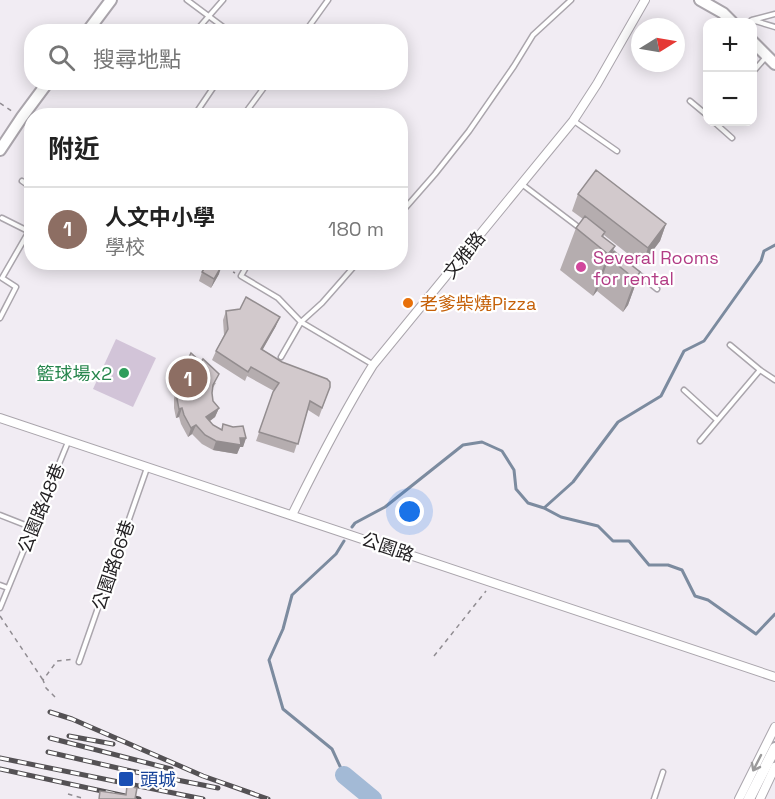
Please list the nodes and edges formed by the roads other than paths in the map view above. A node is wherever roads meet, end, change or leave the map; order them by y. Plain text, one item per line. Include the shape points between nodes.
1 (111, 0) edge
2 (187, 0) edge
3 (223, 0) edge
4 (328, 0) edge
5 (572, 0) edge
6 (645, 0) edge
7 (700, 0) edge
8 (775, 14) edge
9 (209, 16) junction
10 (728, 18) edge
11 (757, 19) edge
12 (757, 23) edge
13 (93, 24) edge
14 (202, 24) edge
15 (220, 24) edge
16 (311, 24) edge
17 (775, 27) edge
18 (757, 45) edge
19 (771, 60) edge
20 (754, 72) edge
21 (42, 90) edge
22 (212, 90) edge
23 (262, 90) edge
24 (690, 101) dead end
25 (29, 108) edge
26 (199, 108) edge
27 (249, 108) edge
28 (703, 112) edge
29 (24, 114) edge
30 (573, 121) junction
31 (718, 126) edge
32 (732, 138) dead end
33 (0, 150) edge
34 (617, 151) dead end
35 (522, 184) junction
36 (408, 205) edge
37 (2, 218) dead end
38 (24, 229) edge
39 (585, 233) edge
40 (24, 238) edge
41 (630, 268) edge
42 (244, 270) edge
43 (351, 270) edge
44 (657, 289) dead end
45 (0, 318) edge
46 (302, 322) junction
47 (730, 345) dead end
48 (281, 357) dead end
49 (373, 365) junction
50 (760, 370) junction
51 (775, 380) edge
52 (684, 390) dead end
53 (0, 418) edge
54 (717, 420) junction
55 (700, 441) dead end
56 (68, 442) junction
57 (147, 468) junction
58 (0, 515) edge
59 (292, 515) junction
60 (33, 528) junction
61 (0, 585) edge
62 (8, 588) junction
63 (0, 608) edge
64 (79, 662) road end
65 (775, 676) edge
66 (775, 728) edge
67 (775, 748) edge
68 (775, 767) edge
69 (663, 772) dead end
70 (654, 799) edge
71 (739, 799) edge
72 (750, 799) edge
73 (760, 799) edge

1 - 13 street
2 - 9 lane
3 - 9 lane
4 - 16 lane
5 - 36 lane via 533,35 469,131
6 - 30 street, 文雅路
7 - 10 street
8 - 11 lane
9 - 14 lane
9 - 15 lane
12 - 17 lane
18 - 19 street
19 - 20 lane
21 - 25 street
22 - 26 lane
23 - 27 lane
24 - 28 lane
29 - 33 street
30 - 34 lane
30 - 35 street, 文雅路
31 - 32 lane
35 - 39 lane
35 - 49 street, 文雅路
37 - 38 lane
40 - 45 lane via 2,278 16,287
41 - 44 lane
42 - 46 lane via 240,276 278,298
43 - 46 lane
46 - 48 lane
46 - 49 lane
47 - 50 lane
49 - 59 street, 文雅路
50 - 51 lane
50 - 54 lane
52 - 54 lane
53 - 56 street, 公園路
54 - 55 lane
56 - 57 street, 公園路
56 - 60 lane, 公園路48巷
57 - 59 street, 公園路
57 - 64 lane, 公園路66巷
58 - 60 lane
59 - 65 street, 公園路
60 - 62 lane, 公園路48巷
61 - 62 lane
62 - 63 lane, 公園路48巷
66 -> 71 street
67 - 72 street
68 - 73 street
69 - 70 lane

